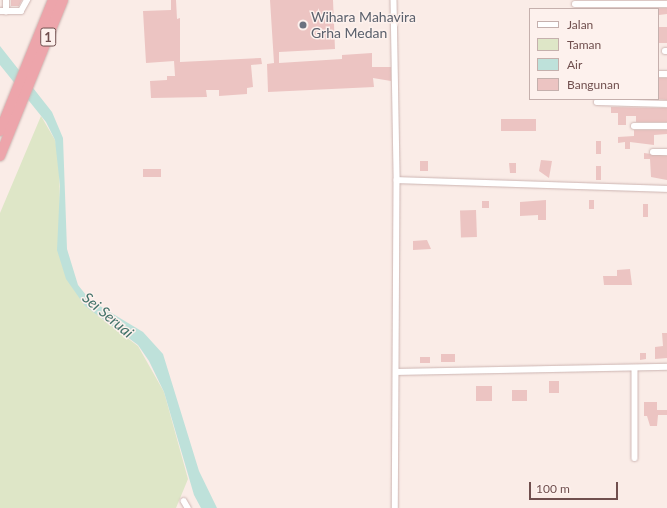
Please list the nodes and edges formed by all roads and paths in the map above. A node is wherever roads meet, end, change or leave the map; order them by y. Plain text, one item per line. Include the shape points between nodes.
1 (6, 0) edge
2 (27, 0) edge
3 (53, 0) edge
4 (63, 0) edge
5 (394, 0) edge
6 (575, 4) dead end
7 (667, 4) edge
8 (3, 11) edge
9 (18, 100) junction
10 (596, 102) dead end
11 (667, 104) edge
12 (634, 126) dead end
13 (667, 126) edge
14 (0, 131) edge
15 (653, 152) dead end
16 (667, 152) edge
17 (0, 156) edge
18 (397, 180) junction
19 (667, 189) edge
20 (667, 367) edge
21 (635, 368) junction
22 (397, 372) junction
23 (635, 458) dead end
24 (184, 501) dead end
25 (188, 508) edge
26 (395, 508) edge

1 - 8 street
2 - 8 street via 21,11
3 - 9 highway, 1 via 26,66
4 - 9 highway, 1 via 33,74
5 - 18 street
6 - 7 street
9 - 14 highway, 1
9 - 17 highway, 1
10 - 11 street
12 - 13 street
15 - 16 street
18 - 19 street
18 - 22 street
20 - 21 street
21 - 22 street
21 - 23 street
22 - 26 street
24 - 25 street

